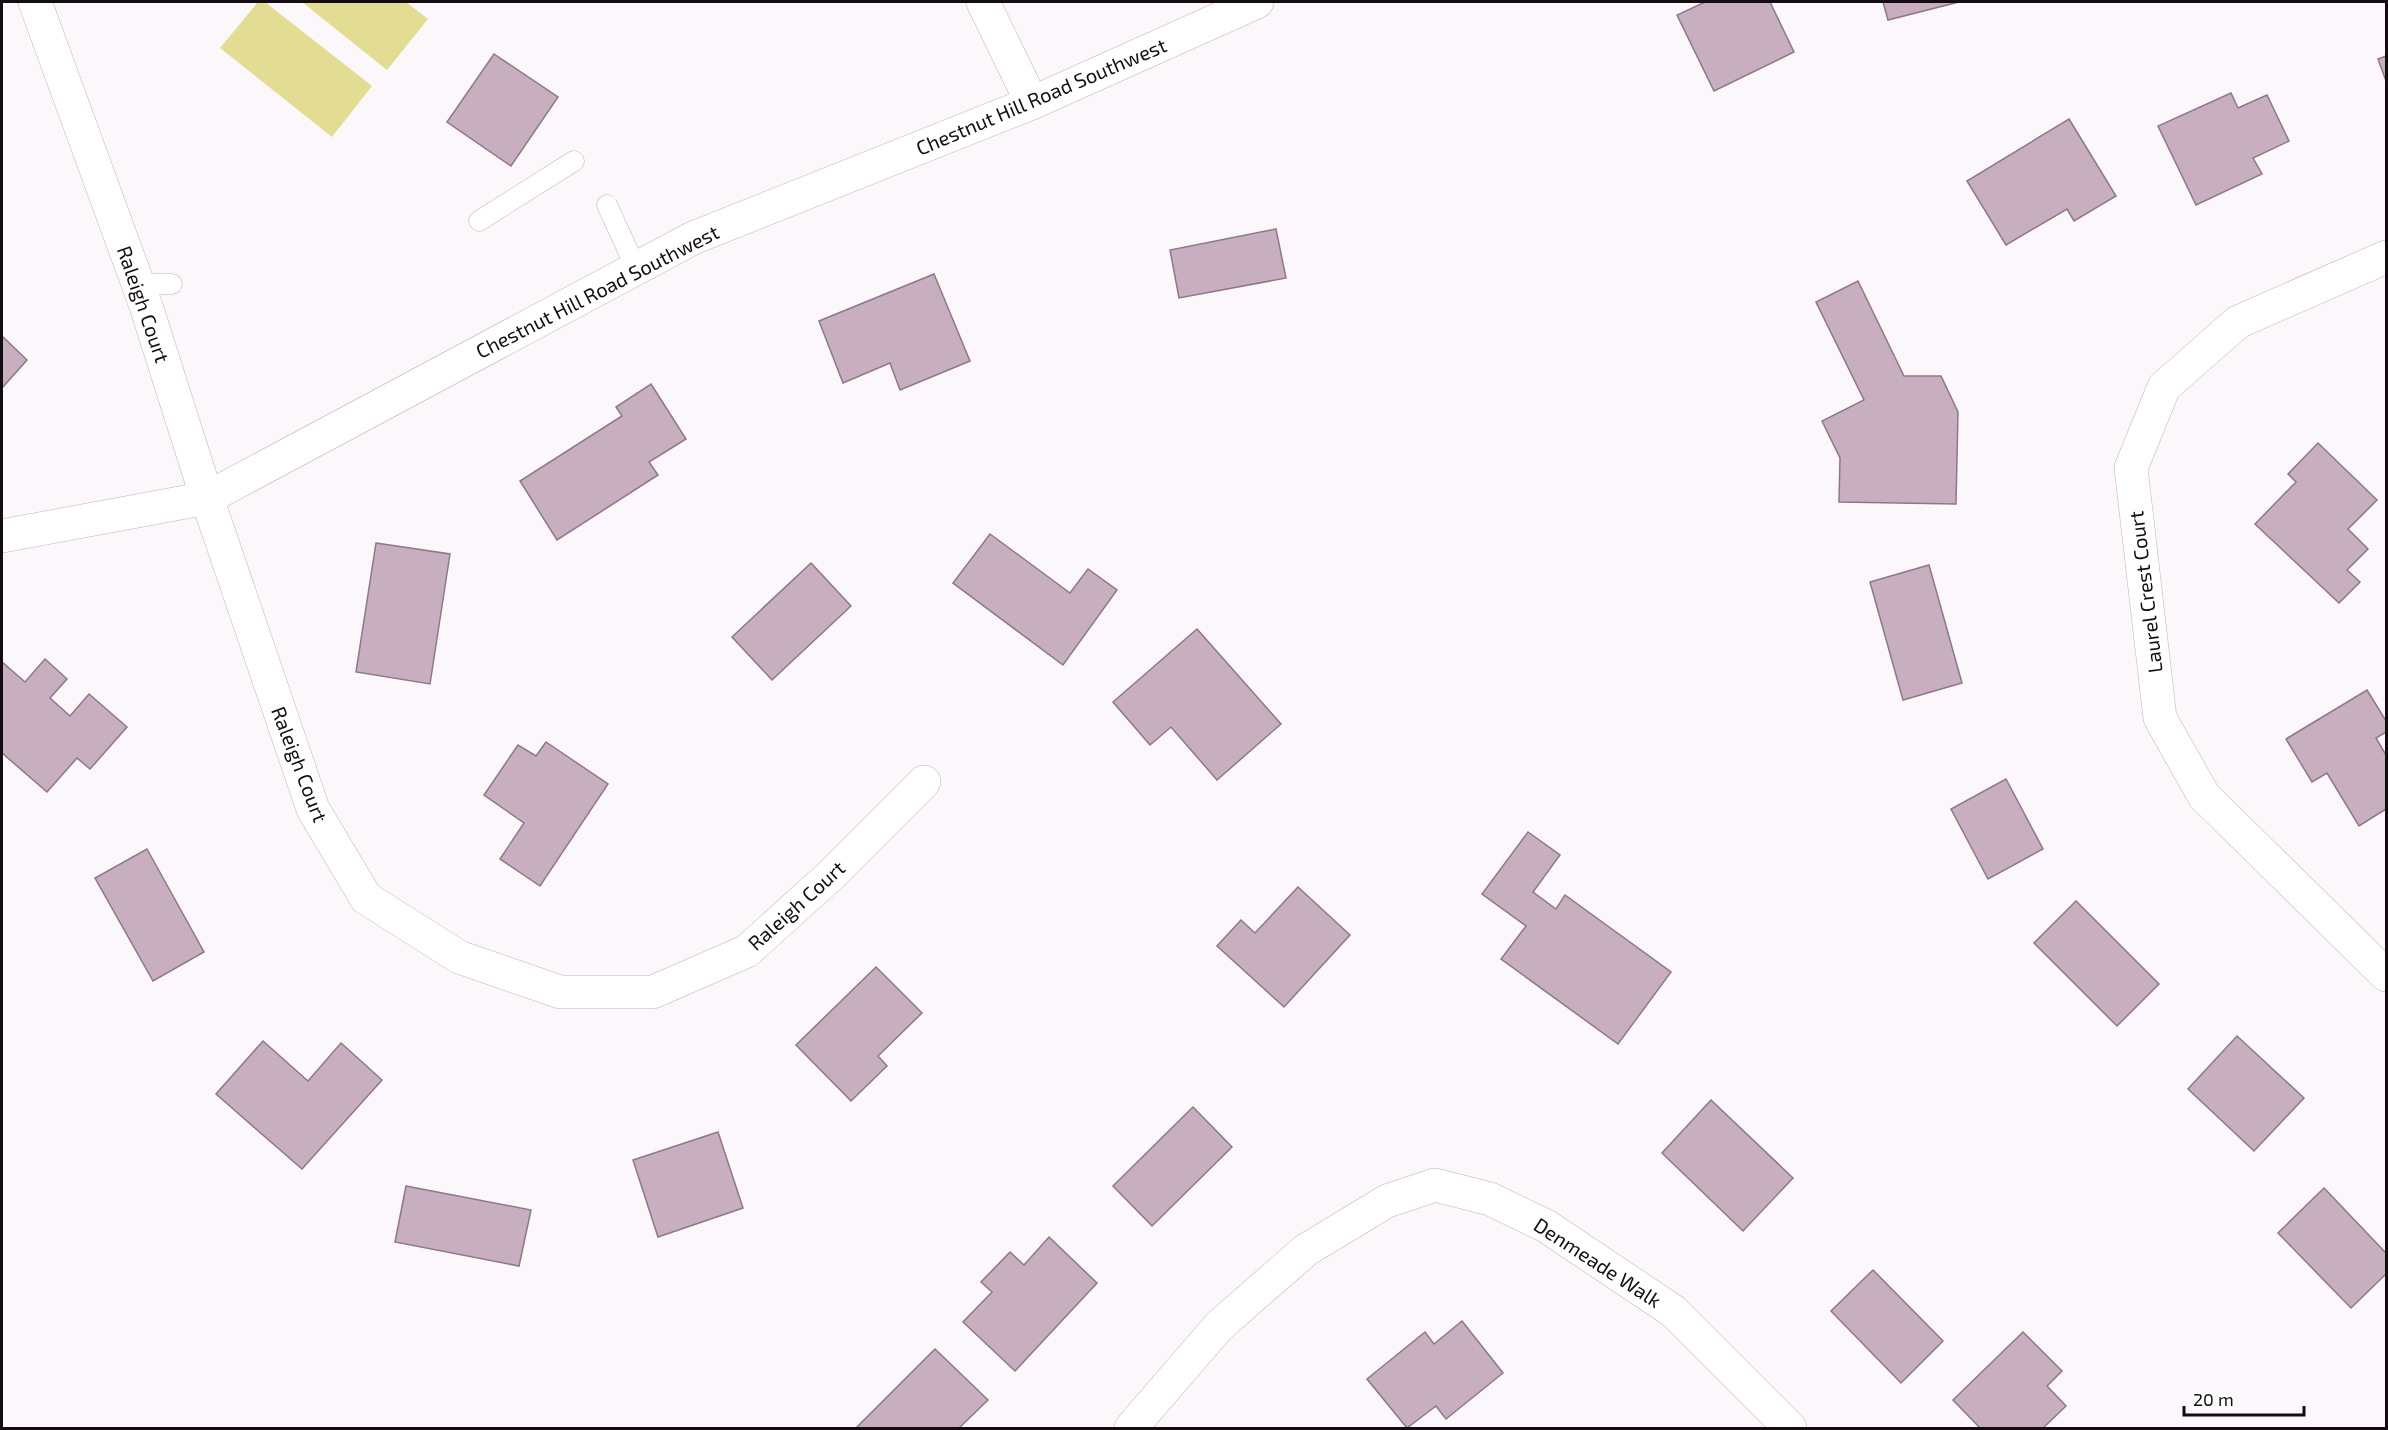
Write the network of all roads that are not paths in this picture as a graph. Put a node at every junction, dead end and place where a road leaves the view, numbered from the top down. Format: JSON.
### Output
{"nodes":[{"id":1,"x":36,"y":2,"type":"edge"},
{"id":2,"x":983,"y":2,"type":"edge"},
{"id":3,"x":1257,"y":2,"type":"edge"},
{"id":4,"x":1032,"y":103,"type":"junction"},
{"id":5,"x":574,"y":161,"type":"dead end"},
{"id":6,"x":607,"y":205,"type":"dead end"},
{"id":7,"x":479,"y":221,"type":"dead end"},
{"id":8,"x":2386,"y":257,"type":"edge"},
{"id":9,"x":636,"y":268,"type":"junction"},
{"id":10,"x":138,"y":284,"type":"junction"},
{"id":11,"x":172,"y":284,"type":"dead end"},
{"id":12,"x":207,"y":498,"type":"junction"},
{"id":13,"x":2,"y":536,"type":"edge"},
{"id":14,"x":924,"y":782,"type":"dead end"},
{"id":15,"x":2386,"y":975,"type":"edge"},
{"id":16,"x":1131,"y":1428,"type":"edge"},
{"id":17,"x":1790,"y":1428,"type":"edge"}],
"edges":[{"from":1,"to":10,"type":"street","name":"Raleigh Court"},
{"from":2,"to":4,"type":"street"},
{"from":3,"to":4,"type":"street","name":"Chestnut Hill Road Southwest"},
{"from":4,"to":9,"type":"street","name":"Chestnut Hill Road Southwest"},
{"from":5,"to":7,"type":"lane"},
{"from":6,"to":9,"type":"lane"},
{"from":8,"to":15,"type":"street","name":"Laurel Crest Court"},
{"from":9,"to":12,"type":"street","name":"Chestnut Hill Road Southwest"},
{"from":10,"to":11,"type":"lane"},
{"from":10,"to":12,"type":"street","name":"Raleigh Court"},
{"from":12,"to":13,"type":"street","name":"Chestnut Hill Road Southwest"},
{"from":12,"to":14,"type":"street","name":"Raleigh Court"},
{"from":16,"to":17,"type":"street","name":"Denmeade Walk"}]}
